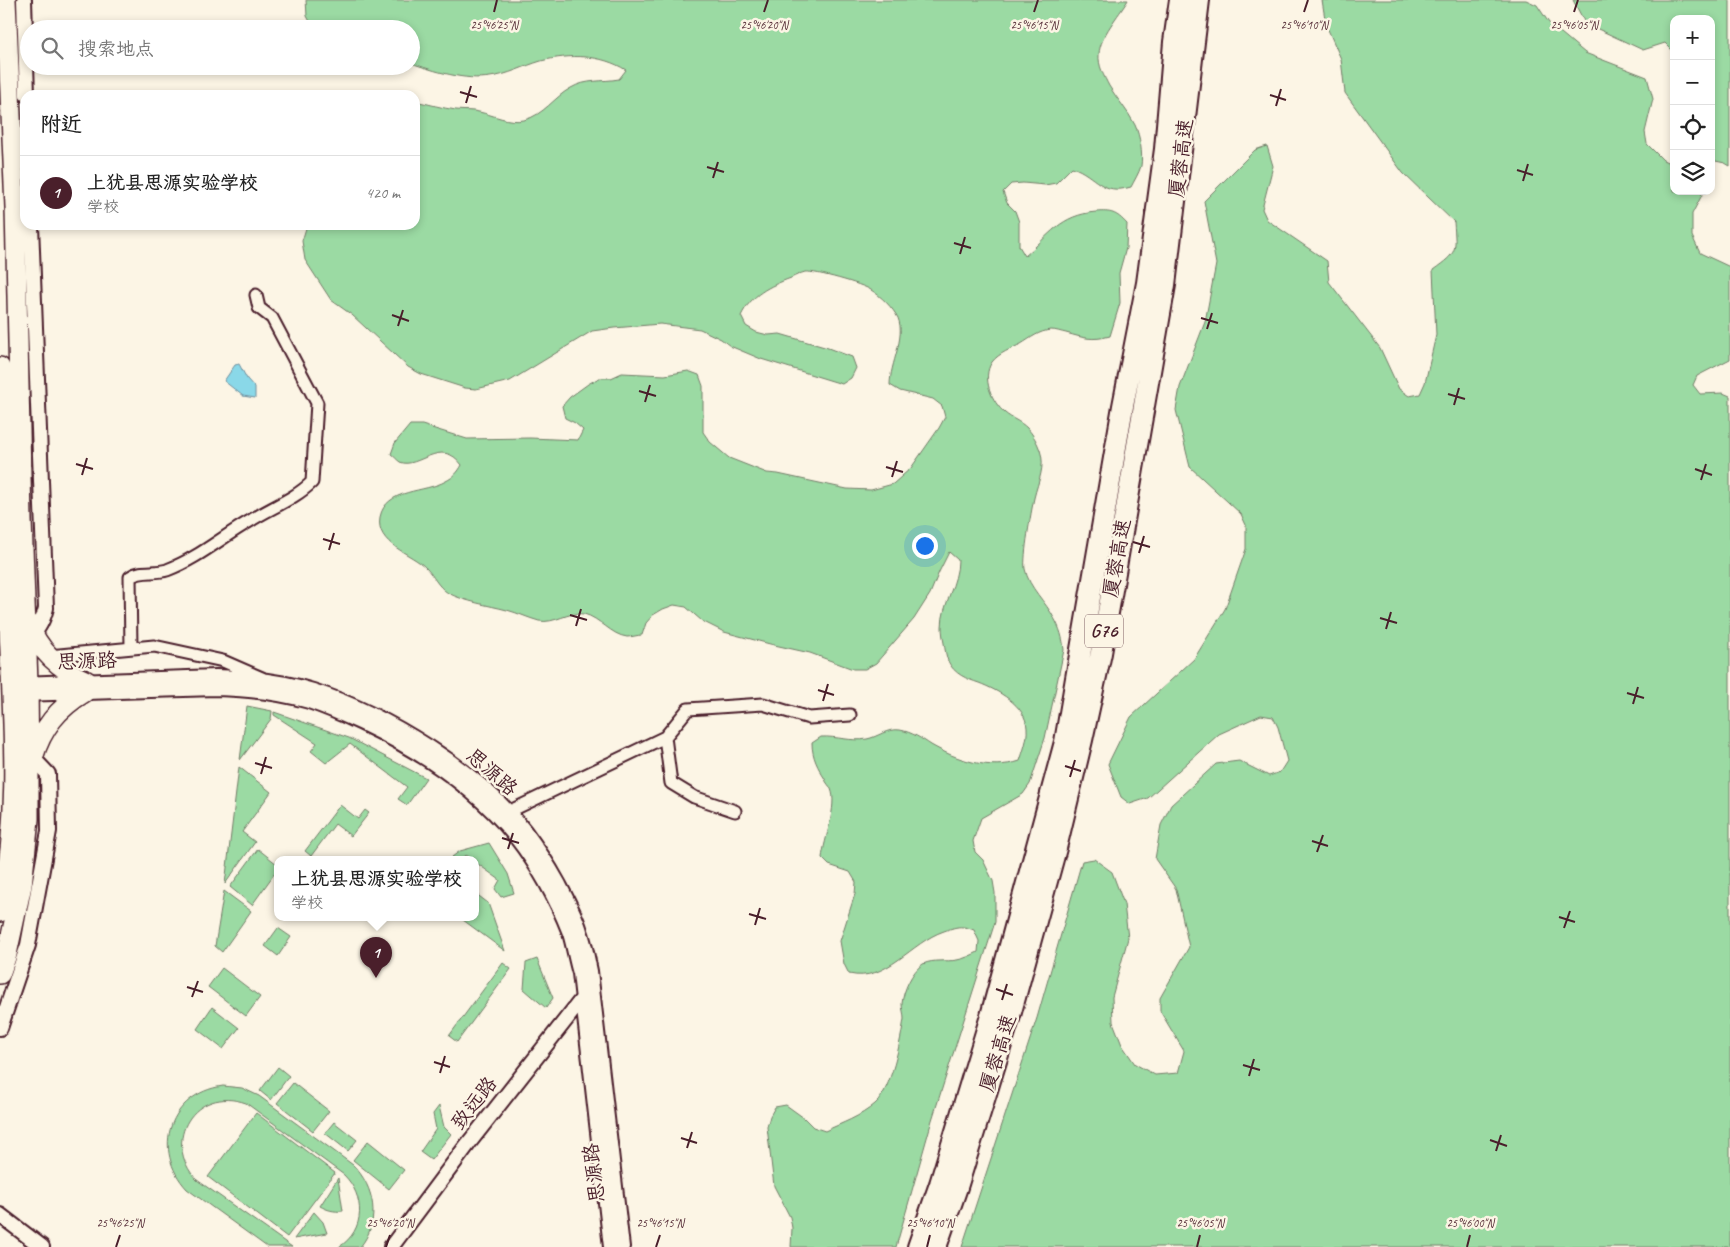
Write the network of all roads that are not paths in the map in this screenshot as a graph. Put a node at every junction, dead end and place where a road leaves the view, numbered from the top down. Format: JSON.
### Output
{"nodes":[{"id":1,"x":24,"y":0,"type":"edge"},
{"id":2,"x":1180,"y":0,"type":"edge"},
{"id":3,"x":1199,"y":0,"type":"edge"},
{"id":4,"x":7,"y":9,"type":"edge"},
{"id":5,"x":25,"y":20,"type":"edge"},
{"id":6,"x":26,"y":75,"type":"edge"},
{"id":7,"x":27,"y":90,"type":"edge"},
{"id":8,"x":30,"y":230,"type":"edge"},
{"id":9,"x":256,"y":295,"type":"dead end"},
{"id":10,"x":0,"y":368,"type":"edge"},
{"id":11,"x":30,"y":636,"type":"junction"},
{"id":12,"x":131,"y":648,"type":"junction"},
{"id":13,"x":49,"y":656,"type":"junction"},
{"id":14,"x":5,"y":661,"type":"edge"},
{"id":15,"x":268,"y":681,"type":"junction"},
{"id":16,"x":86,"y":686,"type":"junction"},
{"id":17,"x":20,"y":689,"type":"junction"},
{"id":18,"x":850,"y":715,"type":"dead end"},
{"id":19,"x":665,"y":737,"type":"junction"},
{"id":20,"x":31,"y":756,"type":"junction"},
{"id":21,"x":735,"y":811,"type":"dead end"},
{"id":22,"x":508,"y":812,"type":"junction"},
{"id":23,"x":0,"y":912,"type":"edge"},
{"id":24,"x":0,"y":974,"type":"edge"},
{"id":25,"x":592,"y":987,"type":"junction"},
{"id":26,"x":582,"y":998,"type":"junction"},
{"id":27,"x":0,"y":1028,"type":"edge"},
{"id":28,"x":0,"y":1215,"type":"edge"},
{"id":29,"x":42,"y":1247,"type":"edge"},
{"id":30,"x":391,"y":1247,"type":"edge"},
{"id":31,"x":611,"y":1247,"type":"edge"},
{"id":32,"x":622,"y":1247,"type":"edge"},
{"id":33,"x":918,"y":1247,"type":"edge"},
{"id":34,"x":936,"y":1247,"type":"edge"}],
"edges":[{"from":1,"to":5,"type":"street"},
{"from":2,"to":33,"type":"highway","name":"厦蓉高速","number":"G76"},
{"from":3,"to":34,"type":"highway","name":"厦蓉高速","number":"G76"},
{"from":4,"to":11,"type":"highway"},
{"from":6,"to":7,"type":"street"},
{"from":8,"to":11,"type":"street"},
{"from":9,"to":12,"type":"street"},
{"from":10,"to":14,"type":"highway"},
{"from":11,"to":13,"type":"highway"},
{"from":11,"to":17,"type":"highway"},
{"from":12,"to":13,"type":"street"},
{"from":12,"to":15,"type":"street"},
{"from":13,"to":16,"type":"highway"},
{"from":14,"to":17,"type":"highway"},
{"from":15,"to":16,"type":"street","name":"思源路"},
{"from":15,"to":22,"type":"street","name":"思源路"},
{"from":16,"to":17,"type":"street","name":"思源路"},
{"from":16,"to":20,"type":"highway"},
{"from":16,"to":26,"type":"street","name":"思源路"},
{"from":17,"to":20,"type":"highway"},
{"from":17,"to":23,"type":"highway"},
{"from":18,"to":19,"type":"street"},
{"from":19,"to":21,"type":"street"},
{"from":19,"to":22,"type":"street"},
{"from":20,"to":24,"type":"highway"},
{"from":20,"to":27,"type":"street"},
{"from":22,"to":25,"type":"street","name":"思源路"},
{"from":25,"to":26,"type":"street","name":"致远路"},
{"from":25,"to":32,"type":"street","name":"思源路"},
{"from":26,"to":30,"type":"street","name":"致远路"},
{"from":26,"to":31,"type":"street","name":"思源路"},
{"from":28,"to":29,"type":"street"}]}
